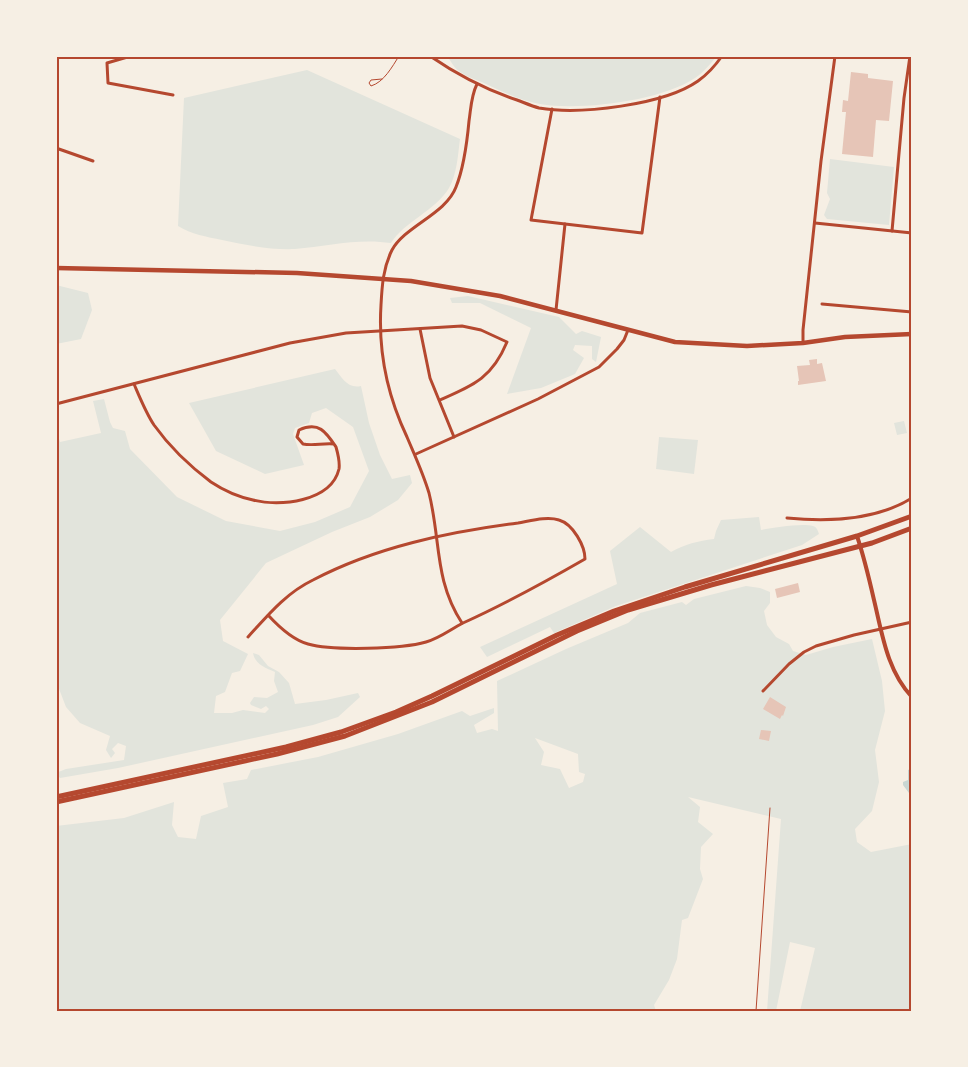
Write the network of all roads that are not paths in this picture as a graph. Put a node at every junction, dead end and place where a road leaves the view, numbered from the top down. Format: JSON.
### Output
{"nodes":[{"id":1,"x":131,"y":56,"type":"edge"},
{"id":2,"x":399,"y":56,"type":"edge"},
{"id":3,"x":430,"y":56,"type":"edge"},
{"id":4,"x":722,"y":56,"type":"edge"},
{"id":5,"x":835,"y":56,"type":"edge"},
{"id":6,"x":910,"y":56,"type":"edge"},
{"id":7,"x":382,"y":79,"type":"junction"},
{"id":8,"x":476,"y":84,"type":"junction"},
{"id":9,"x":173,"y":95,"type":"dead end"},
{"id":10,"x":660,"y":97,"type":"junction"},
{"id":11,"x":552,"y":109,"type":"junction"},
{"id":12,"x":56,"y":148,"type":"edge"},
{"id":13,"x":93,"y":161,"type":"dead end"},
{"id":14,"x":815,"y":223,"type":"junction"},
{"id":15,"x":565,"y":224,"type":"junction"},
{"id":16,"x":892,"y":231,"type":"junction"},
{"id":17,"x":912,"y":233,"type":"edge"},
{"id":18,"x":56,"y":268,"type":"edge"},
{"id":19,"x":384,"y":279,"type":"junction"},
{"id":20,"x":822,"y":304,"type":"dead end"},
{"id":21,"x":556,"y":310,"type":"junction"},
{"id":22,"x":912,"y":312,"type":"edge"},
{"id":23,"x":420,"y":328,"type":"junction"},
{"id":24,"x":628,"y":329,"type":"junction"},
{"id":25,"x":380,"y":330,"type":"junction"},
{"id":26,"x":912,"y":334,"type":"edge"},
{"id":27,"x":803,"y":343,"type":"junction"},
{"id":28,"x":134,"y":384,"type":"junction"},
{"id":29,"x":440,"y":400,"type":"junction"},
{"id":30,"x":56,"y":404,"type":"edge"},
{"id":31,"x":454,"y":438,"type":"junction"},
{"id":32,"x":334,"y":444,"type":"junction"},
{"id":33,"x":416,"y":454,"type":"junction"},
{"id":34,"x":912,"y":498,"type":"edge"},
{"id":35,"x":912,"y":516,"type":"edge"},
{"id":36,"x":787,"y":518,"type":"dead end"},
{"id":37,"x":912,"y":528,"type":"edge"},
{"id":38,"x":436,"y":536,"type":"junction"},
{"id":39,"x":857,"y":536,"type":"junction"},
{"id":40,"x":860,"y":546,"type":"junction"},
{"id":41,"x":268,"y":616,"type":"junction"},
{"id":42,"x":912,"y":622,"type":"edge"},
{"id":43,"x":462,"y":623,"type":"junction"},
{"id":44,"x":880,"y":629,"type":"junction"},
{"id":45,"x":248,"y":637,"type":"dead end"},
{"id":46,"x":763,"y":691,"type":"dead end"},
{"id":47,"x":912,"y":697,"type":"edge"},
{"id":48,"x":56,"y":797,"type":"edge"},
{"id":49,"x":56,"y":802,"type":"edge"}],
"edges":[{"from":1,"to":9,"type":"street"},
{"from":2,"to":7,"type":"lane"},
{"from":3,"to":8,"type":"street"},
{"from":4,"to":10,"type":"street"},
{"from":5,"to":14,"type":"street"},
{"from":6,"to":16,"type":"street"},
{"from":7,"to":7,"type":"lane"},
{"from":8,"to":11,"type":"street"},
{"from":8,"to":19,"type":"street"},
{"from":10,"to":11,"type":"street"},
{"from":10,"to":15,"type":"street"},
{"from":11,"to":15,"type":"street"},
{"from":12,"to":13,"type":"street"},
{"from":14,"to":16,"type":"street"},
{"from":14,"to":27,"type":"street"},
{"from":15,"to":21,"type":"street"},
{"from":16,"to":17,"type":"street"},
{"from":18,"to":19,"type":"main road"},
{"from":19,"to":21,"type":"main road"},
{"from":19,"to":25,"type":"street"},
{"from":20,"to":22,"type":"street"},
{"from":21,"to":24,"type":"main road"},
{"from":23,"to":25,"type":"street"},
{"from":23,"to":29,"type":"street"},
{"from":23,"to":29,"type":"street"},
{"from":24,"to":27,"type":"main road"},
{"from":24,"to":31,"type":"street"},
{"from":25,"to":28,"type":"street"},
{"from":25,"to":33,"type":"street"},
{"from":26,"to":27,"type":"main road"},
{"from":28,"to":30,"type":"street"},
{"from":28,"to":32,"type":"street"},
{"from":29,"to":31,"type":"street"},
{"from":31,"to":33,"type":"street"},
{"from":32,"to":32,"type":"street"},
{"from":33,"to":38,"type":"street"},
{"from":34,"to":36,"type":"street"},
{"from":35,"to":39,"type":"highway"},
{"from":37,"to":40,"type":"highway"},
{"from":38,"to":41,"type":"street"},
{"from":38,"to":43,"type":"street"},
{"from":38,"to":43,"type":"street"},
{"from":39,"to":40,"type":"street"},
{"from":39,"to":48,"type":"highway"},
{"from":40,"to":44,"type":"street"},
{"from":40,"to":49,"type":"highway"},
{"from":41,"to":43,"type":"street"},
{"from":41,"to":45,"type":"street"},
{"from":42,"to":44,"type":"street"},
{"from":44,"to":46,"type":"street"},
{"from":44,"to":47,"type":"street"}]}
